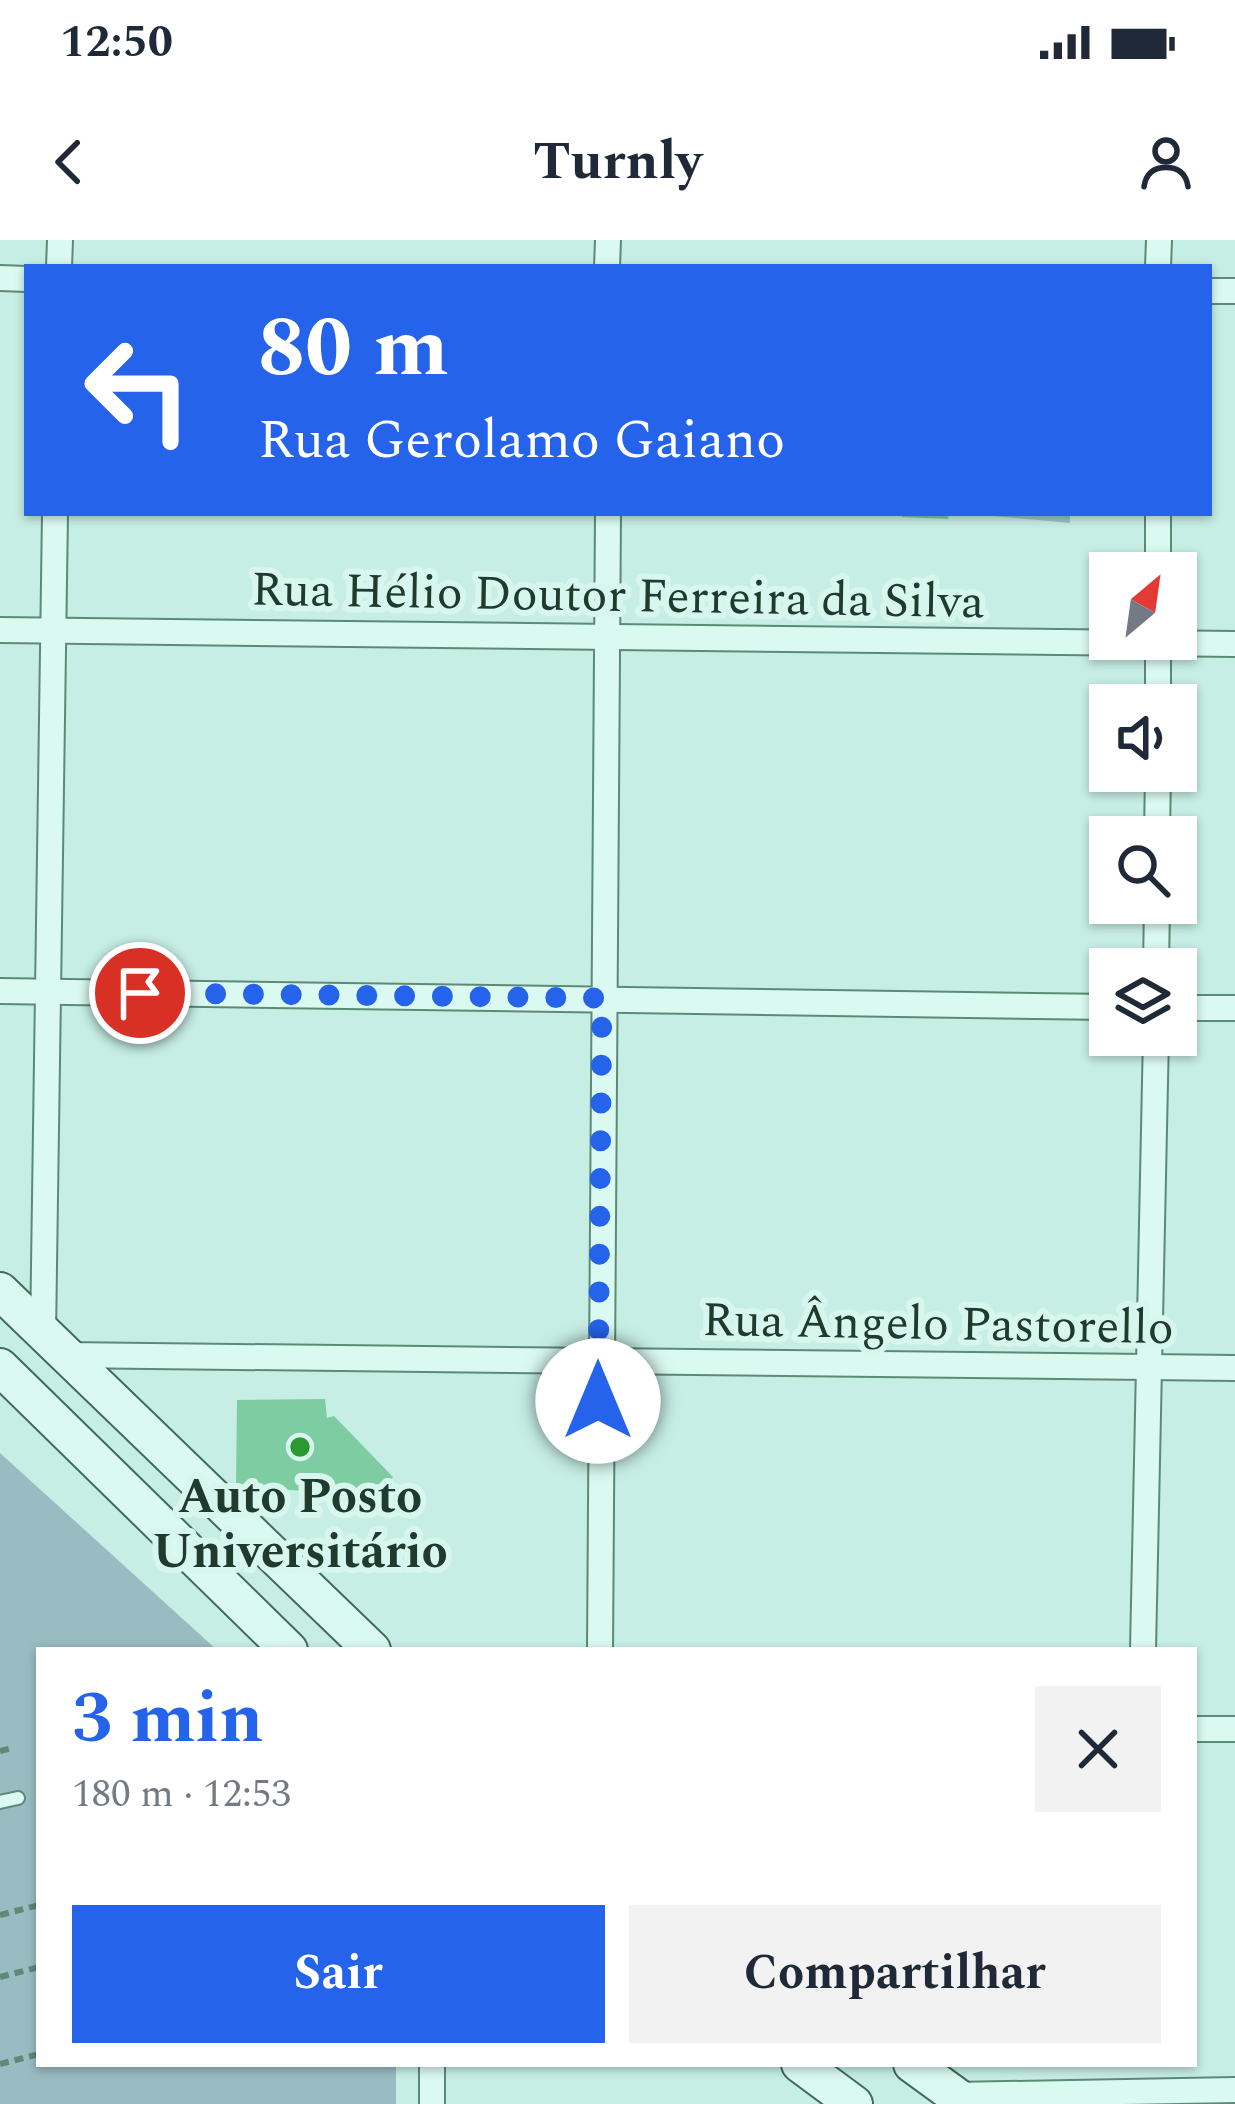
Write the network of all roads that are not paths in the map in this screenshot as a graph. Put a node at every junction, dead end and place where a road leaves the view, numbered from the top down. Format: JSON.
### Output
{"nodes":[{"id":1,"x":55,"y":516,"type":"edge"},
{"id":2,"x":608,"y":516,"type":"edge"},
{"id":3,"x":1158,"y":516,"type":"edge"},
{"id":4,"x":1158,"y":552,"type":"edge"},
{"id":5,"x":53,"y":629,"type":"junction"},
{"id":6,"x":0,"y":630,"type":"edge"},
{"id":7,"x":607,"y":637,"type":"junction"},
{"id":8,"x":1089,"y":640,"type":"edge"},
{"id":9,"x":1197,"y":643,"type":"edge"},
{"id":10,"x":1235,"y":644,"type":"edge"},
{"id":11,"x":0,"y":991,"type":"edge"},
{"id":12,"x":47,"y":992,"type":"junction"},
{"id":13,"x":602,"y":998,"type":"junction"},
{"id":14,"x":1089,"y":1007,"type":"edge"},
{"id":15,"x":1197,"y":1008,"type":"edge"},
{"id":16,"x":1235,"y":1009,"type":"edge"},
{"id":17,"x":1156,"y":1056,"type":"edge"},
{"id":18,"x":0,"y":1292,"type":"edge"},
{"id":19,"x":53,"y":1345,"type":"junction"},
{"id":20,"x":598,"y":1360,"type":"junction"},
{"id":21,"x":1151,"y":1366,"type":"junction"},
{"id":22,"x":0,"y":1367,"type":"edge"},
{"id":23,"x":1235,"y":1368,"type":"edge"},
{"id":24,"x":286,"y":1647,"type":"edge"},
{"id":25,"x":369,"y":1647,"type":"edge"},
{"id":26,"x":600,"y":1647,"type":"edge"},
{"id":27,"x":1143,"y":1647,"type":"edge"},
{"id":28,"x":1197,"y":1729,"type":"edge"},
{"id":29,"x":1235,"y":1730,"type":"edge"},
{"id":30,"x":18,"y":1798,"type":"dead end"},
{"id":31,"x":0,"y":1802,"type":"edge"},
{"id":32,"x":432,"y":2067,"type":"edge"},
{"id":33,"x":804,"y":2067,"type":"edge"},
{"id":34,"x":916,"y":2067,"type":"edge"},
{"id":35,"x":1136,"y":2086,"type":"edge"},
{"id":36,"x":1235,"y":2090,"type":"edge"},
{"id":37,"x":960,"y":2099,"type":"edge"},
{"id":38,"x":432,"y":2104,"type":"edge"},
{"id":39,"x":854,"y":2104,"type":"edge"}],
"edges":[{"from":1,"to":5,"type":"street"},
{"from":2,"to":7,"type":"street"},
{"from":3,"to":4,"type":"street"},
{"from":5,"to":6,"type":"street","name":"Rua Hélio Doutor Ferreira da Silva"},
{"from":5,"to":7,"type":"street","name":"Rua Hélio Doutor Ferreira da Silva"},
{"from":5,"to":12,"type":"street"},
{"from":7,"to":8,"type":"street","name":"Rua Hélio Doutor Ferreira da Silva"},
{"from":7,"to":13,"type":"street"},
{"from":9,"to":10,"type":"street","name":"Rua Hélio Doutor Ferreira da Silva"},
{"from":11,"to":12,"type":"street"},
{"from":12,"to":13,"type":"street"},
{"from":12,"to":19,"type":"street"},
{"from":13,"to":14,"type":"street"},
{"from":13,"to":20,"type":"street"},
{"from":15,"to":16,"type":"street"},
{"from":17,"to":21,"type":"street"},
{"from":18,"to":19,"type":"street"},
{"from":19,"to":20,"type":"street","name":"Rua Ângelo Pastorello"},
{"from":19,"to":25,"type":"street"},
{"from":20,"to":21,"type":"street","name":"Rua Ângelo Pastorello"},
{"from":20,"to":26,"type":"street"},
{"from":21,"to":23,"type":"street","name":"Rua Ângelo Pastorello"},
{"from":21,"to":27,"type":"street"},
{"from":22,"to":24,"type":"street"},
{"from":28,"to":29,"type":"street"},
{"from":30,"to":31,"type":"lane"},
{"from":32,"to":38,"type":"street"},
{"from":33,"to":39,"type":"street"},
{"from":34,"to":37,"type":"street"},
{"from":35,"to":36,"type":"street"},
{"from":35,"to":37,"type":"street"}]}
